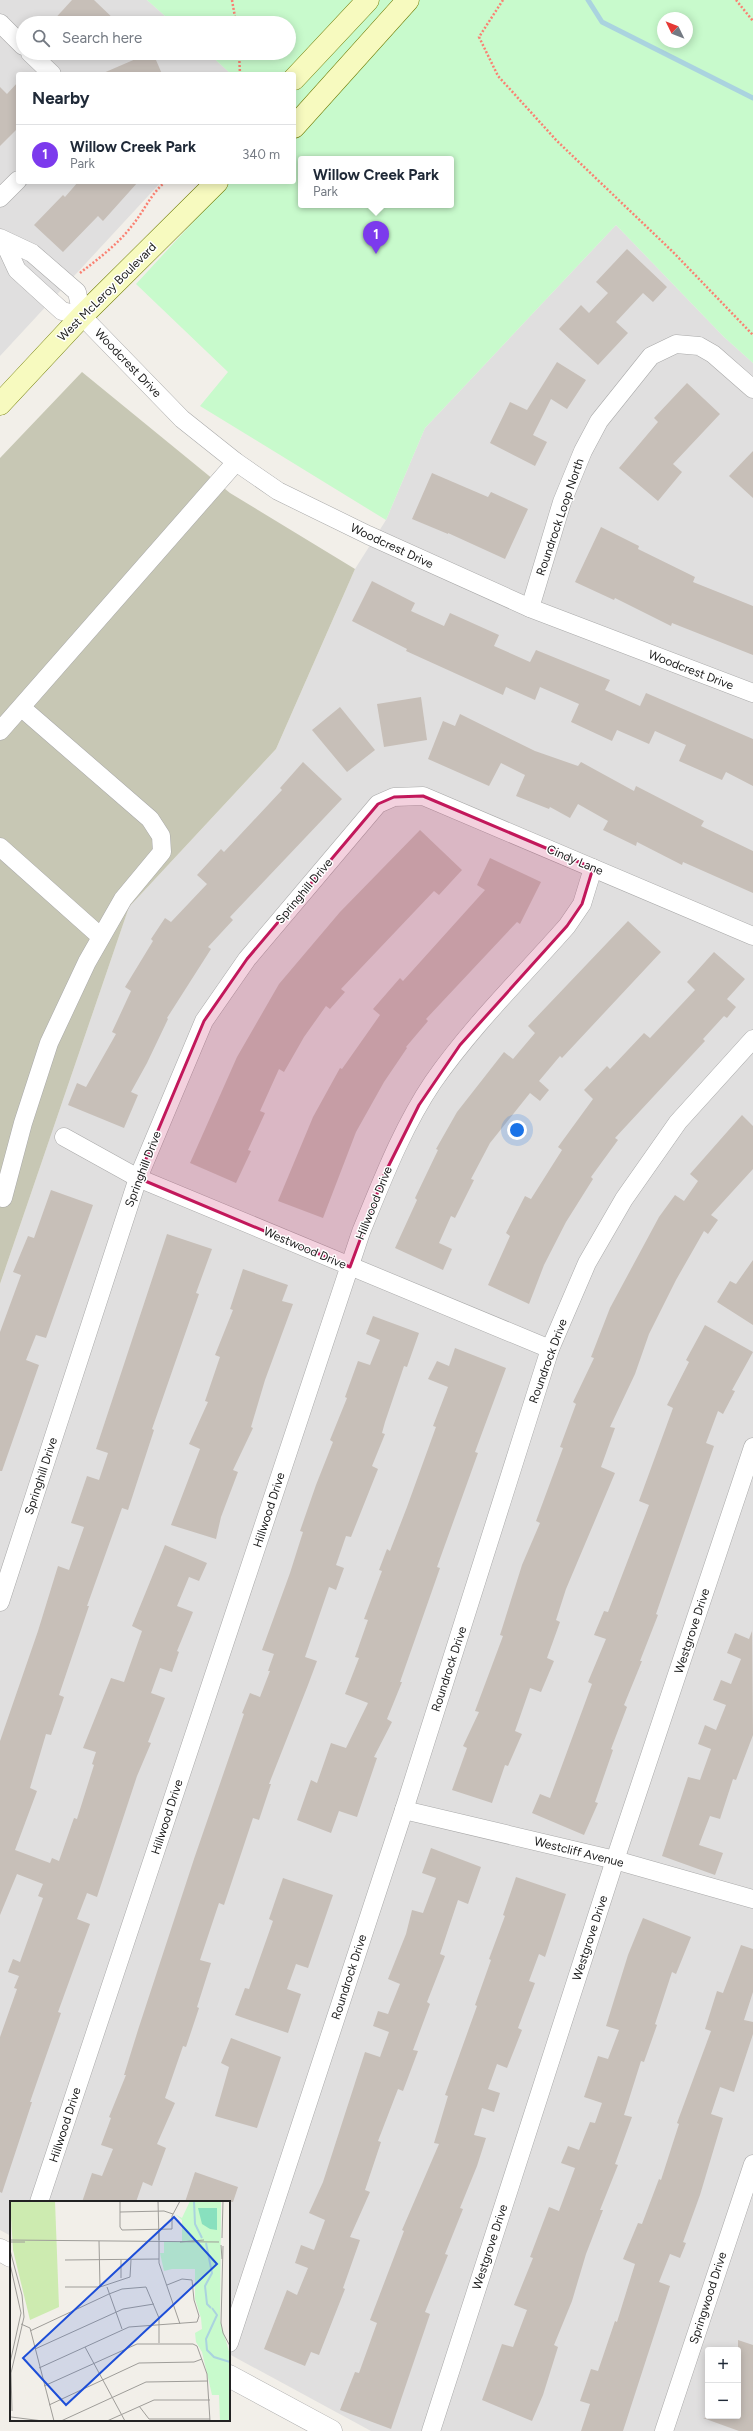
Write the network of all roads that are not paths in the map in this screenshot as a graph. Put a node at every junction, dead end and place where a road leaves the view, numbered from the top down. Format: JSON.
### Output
{"nodes":[{"id":1,"x":368,"y":0,"type":"edge"},
{"id":2,"x":408,"y":0,"type":"edge"},
{"id":3,"x":0,"y":23,"type":"edge"},
{"id":4,"x":16,"y":39,"type":"edge"},
{"id":5,"x":37,"y":60,"type":"edge"},
{"id":6,"x":50,"y":72,"type":"edge"},
{"id":7,"x":296,"y":77,"type":"edge"},
{"id":8,"x":296,"y":125,"type":"edge"},
{"id":9,"x":16,"y":182,"type":"edge"},
{"id":10,"x":215,"y":184,"type":"edge"},
{"id":11,"x":0,"y":198,"type":"edge"},
{"id":12,"x":2,"y":240,"type":"edge"},
{"id":13,"x":82,"y":316,"type":"junction"},
{"id":14,"x":753,"y":389,"type":"edge"},
{"id":15,"x":0,"y":404,"type":"edge"},
{"id":16,"x":236,"y":462,"type":"junction"},
{"id":17,"x":530,"y":608,"type":"junction"},
{"id":18,"x":753,"y":693,"type":"edge"},
{"id":19,"x":22,"y":708,"type":"junction"},
{"id":20,"x":0,"y":731,"type":"edge"},
{"id":21,"x":394,"y":797,"type":"joint"},
{"id":22,"x":0,"y":847,"type":"edge"},
{"id":23,"x":593,"y":868,"type":"junction"},
{"id":24,"x":753,"y":936,"type":"edge"},
{"id":25,"x":101,"y":937,"type":"junction"},
{"id":26,"x":753,"y":1039,"type":"edge"},
{"id":27,"x":64,"y":1138,"type":"dead end"},
{"id":28,"x":138,"y":1178,"type":"junction"},
{"id":29,"x":1,"y":1198,"type":"edge"},
{"id":30,"x":350,"y":1267,"type":"junction"},
{"id":31,"x":550,"y":1349,"type":"junction"},
{"id":32,"x":753,"y":1448,"type":"edge"},
{"id":33,"x":0,"y":1602,"type":"edge"},
{"id":34,"x":404,"y":1810,"type":"junction"},
{"id":35,"x":615,"y":1860,"type":"junction"},
{"id":36,"x":753,"y":1899,"type":"edge"},
{"id":37,"x":753,"y":2164,"type":"edge"},
{"id":38,"x":39,"y":2201,"type":"edge"},
{"id":39,"x":0,"y":2250,"type":"edge"},
{"id":40,"x":10,"y":2255,"type":"edge"},
{"id":41,"x":230,"y":2340,"type":"edge"},
{"id":42,"x":230,"y":2377,"type":"edge"},
{"id":43,"x":331,"y":2431,"type":"edge"},
{"id":44,"x":431,"y":2431,"type":"edge"},
{"id":45,"x":664,"y":2431,"type":"edge"}],
"edges":[{"from":1,"to":7,"type":"main road"},
{"from":2,"to":8,"type":"main road"},
{"from":3,"to":4,"type":"street"},
{"from":5,"to":6,"type":"street"},
{"from":9,"to":11,"type":"street"},
{"from":10,"to":13,"type":"main road","name":"West McLeroy Boulevard"},
{"from":12,"to":13,"type":"street"},
{"from":12,"to":13,"type":"street"},
{"from":13,"to":15,"type":"main road","name":"West McLeroy Boulevard"},
{"from":13,"to":16,"type":"street","name":"Woodcrest Drive"},
{"from":14,"to":17,"type":"street","name":"Roundrock Loop North"},
{"from":16,"to":17,"type":"street","name":"Woodcrest Drive"},
{"from":16,"to":19,"type":"street"},
{"from":17,"to":18,"type":"street","name":"Woodcrest Drive"},
{"from":19,"to":20,"type":"street"},
{"from":19,"to":25,"type":"street"},
{"from":21,"to":23,"type":"street","name":"Cindy Lane"},
{"from":21,"to":28,"type":"street","name":"Springhill Drive"},
{"from":22,"to":25,"type":"street"},
{"from":23,"to":24,"type":"street","name":"Cindy Lane"},
{"from":23,"to":30,"type":"street","name":"Hillwood Drive"},
{"from":25,"to":29,"type":"street"},
{"from":26,"to":31,"type":"street","name":"Roundrock Drive"},
{"from":27,"to":28,"type":"street","name":"Westwood Drive"},
{"from":28,"to":30,"type":"street","name":"Westwood Drive"},
{"from":28,"to":33,"type":"street","name":"Springhill Drive"},
{"from":30,"to":31,"type":"street","name":"Westwood Drive"},
{"from":30,"to":38,"type":"street","name":"Hillwood Drive"},
{"from":31,"to":34,"type":"street","name":"Roundrock Drive"},
{"from":32,"to":35,"type":"street","name":"Westgrove Drive"},
{"from":34,"to":35,"type":"street","name":"Westcliff Avenue"},
{"from":34,"to":41,"type":"street","name":"Roundrock Drive"},
{"from":35,"to":36,"type":"street","name":"Westcliff Avenue"},
{"from":35,"to":44,"type":"street","name":"Westgrove Drive"},
{"from":37,"to":45,"type":"street","name":"Springwood Drive"},
{"from":39,"to":40,"type":"street"},
{"from":42,"to":43,"type":"street"}]}
